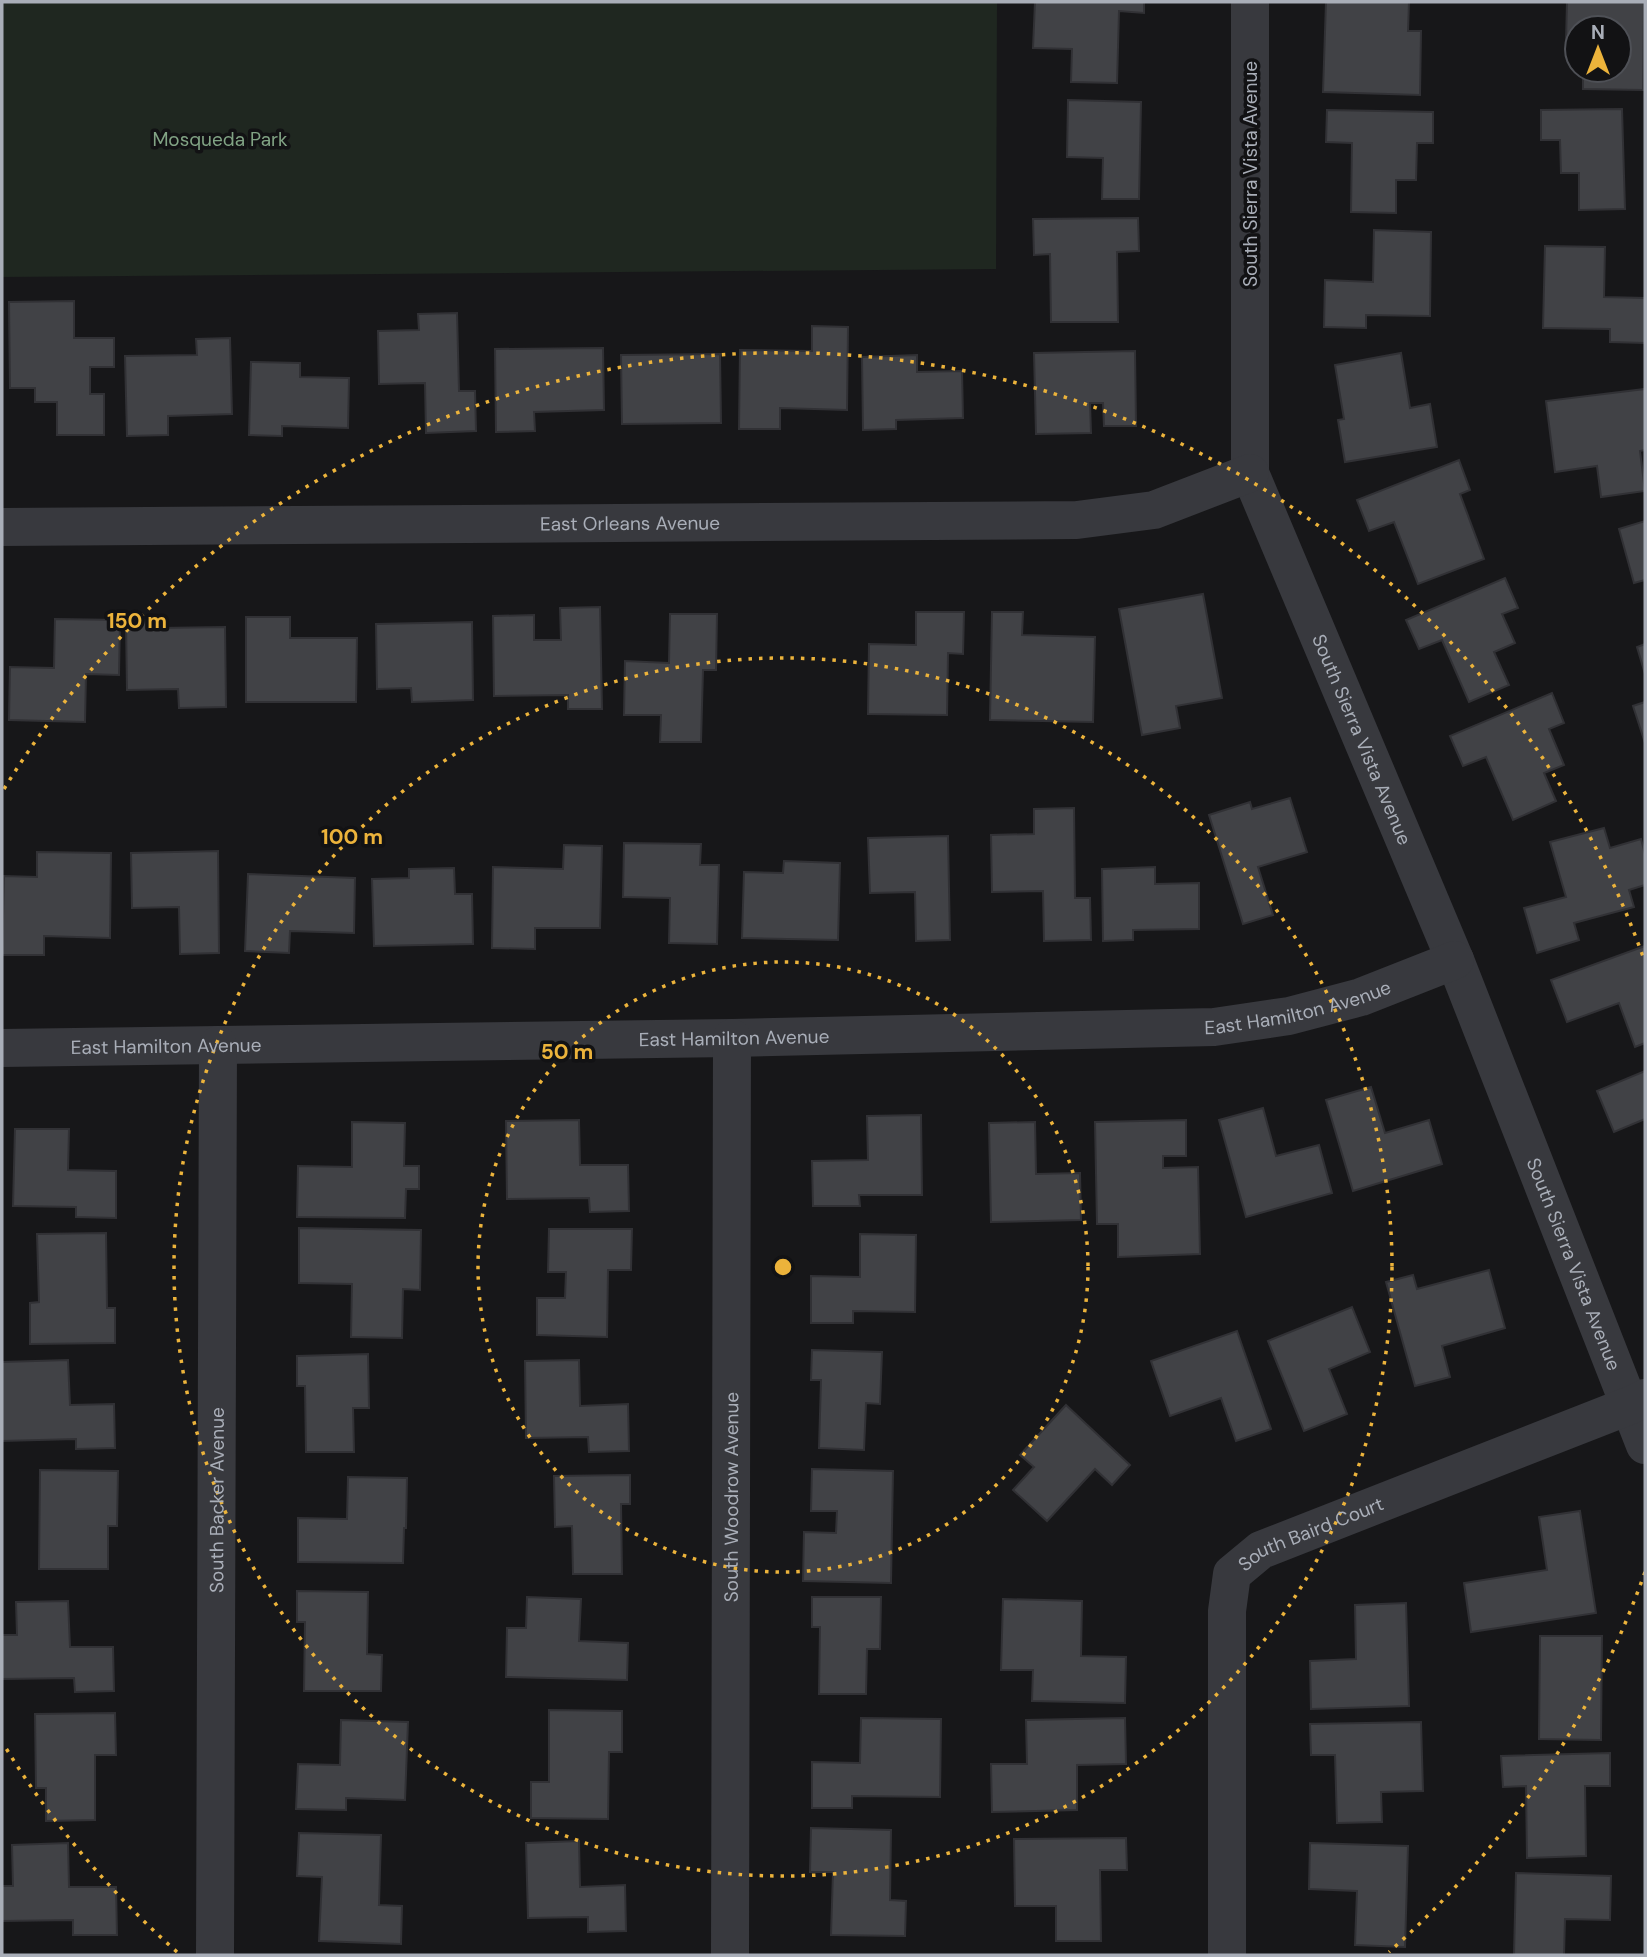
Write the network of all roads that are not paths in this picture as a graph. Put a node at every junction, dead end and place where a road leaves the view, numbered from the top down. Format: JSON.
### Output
{"nodes":[{"id":1,"x":1250,"y":2,"type":"edge"},
{"id":2,"x":1251,"y":473,"type":"junction"},
{"id":3,"x":2,"y":527,"type":"edge"},
{"id":4,"x":1455,"y":960,"type":"junction"},
{"id":5,"x":732,"y":1038,"type":"junction"},
{"id":6,"x":218,"y":1045,"type":"junction"},
{"id":7,"x":2,"y":1048,"type":"edge"},
{"id":8,"x":1638,"y":1401,"type":"edge"},
{"id":9,"x":1645,"y":1445,"type":"edge"},
{"id":10,"x":215,"y":1955,"type":"edge"},
{"id":11,"x":730,"y":1955,"type":"edge"},
{"id":12,"x":1227,"y":1955,"type":"edge"}],
"edges":[{"from":1,"to":2,"type":"street","name":"South Sierra Vista Avenue"},
{"from":2,"to":3,"type":"street","name":"East Orleans Avenue"},
{"from":2,"to":4,"type":"street","name":"South Sierra Vista Avenue"},
{"from":4,"to":5,"type":"street","name":"East Hamilton Avenue"},
{"from":4,"to":8,"type":"street","name":"South Sierra Vista Avenue"},
{"from":5,"to":6,"type":"street","name":"East Hamilton Avenue"},
{"from":5,"to":11,"type":"street","name":"South Woodrow Avenue"},
{"from":6,"to":7,"type":"street","name":"East Hamilton Avenue"},
{"from":6,"to":10,"type":"street","name":"South Backer Avenue"},
{"from":8,"to":9,"type":"street","name":"South Sierra Vista Avenue"},
{"from":8,"to":12,"type":"street","name":"South Baird Court"}]}
